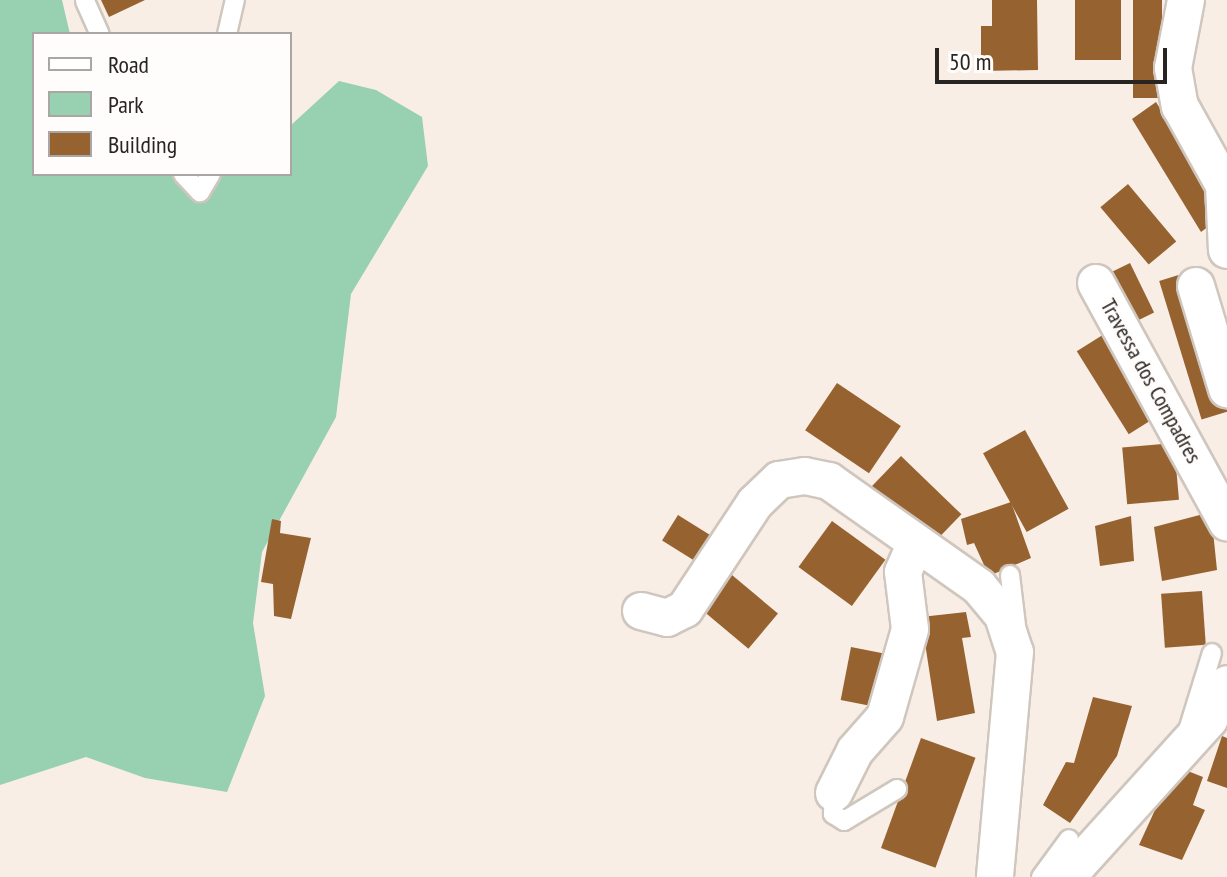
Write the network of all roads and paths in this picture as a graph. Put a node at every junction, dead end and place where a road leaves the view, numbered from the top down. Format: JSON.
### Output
{"nodes":[{"id":1,"x":235,"y":0,"type":"edge"},
{"id":2,"x":1186,"y":0,"type":"edge"},
{"id":3,"x":85,"y":1,"type":"edge"},
{"id":4,"x":99,"y":32,"type":"edge"},
{"id":5,"x":227,"y":32,"type":"edge"},
{"id":6,"x":185,"y":176,"type":"edge"},
{"id":7,"x":210,"y":176,"type":"edge"},
{"id":8,"x":1227,"y":250,"type":"edge"},
{"id":9,"x":1096,"y":283,"type":"dead end"},
{"id":10,"x":1196,"y":286,"type":"dead end"},
{"id":11,"x":1227,"y":389,"type":"edge"},
{"id":12,"x":1227,"y":522,"type":"edge"},
{"id":13,"x":914,"y":547,"type":"junction"},
{"id":14,"x":1010,"y":575,"type":"dead end"},
{"id":15,"x":641,"y":611,"type":"dead end"},
{"id":16,"x":1015,"y":652,"type":"junction"},
{"id":17,"x":1219,"y":669,"type":"edge"},
{"id":18,"x":897,"y":789,"type":"dead end"},
{"id":19,"x":834,"y":793,"type":"joint"},
{"id":20,"x":1069,"y":839,"type":"dead end"},
{"id":21,"x":995,"y":877,"type":"edge"},
{"id":22,"x":1041,"y":877,"type":"edge"},
{"id":23,"x":1067,"y":877,"type":"edge"}],
"edges":[{"from":1,"to":5,"type":"lane"},
{"from":2,"to":8,"type":"street"},
{"from":3,"to":4,"type":"lane"},
{"from":6,"to":7,"type":"lane"},
{"from":9,"to":12,"type":"street","name":"Travessa dos Compadres"},
{"from":10,"to":11,"type":"street"},
{"from":13,"to":15,"type":"street"},
{"from":13,"to":16,"type":"street"},
{"from":13,"to":19,"type":"street"},
{"from":14,"to":16,"type":"lane"},
{"from":16,"to":21,"type":"street"},
{"from":17,"to":23,"type":"street"},
{"from":18,"to":19,"type":"lane"},
{"from":20,"to":22,"type":"lane"}]}
